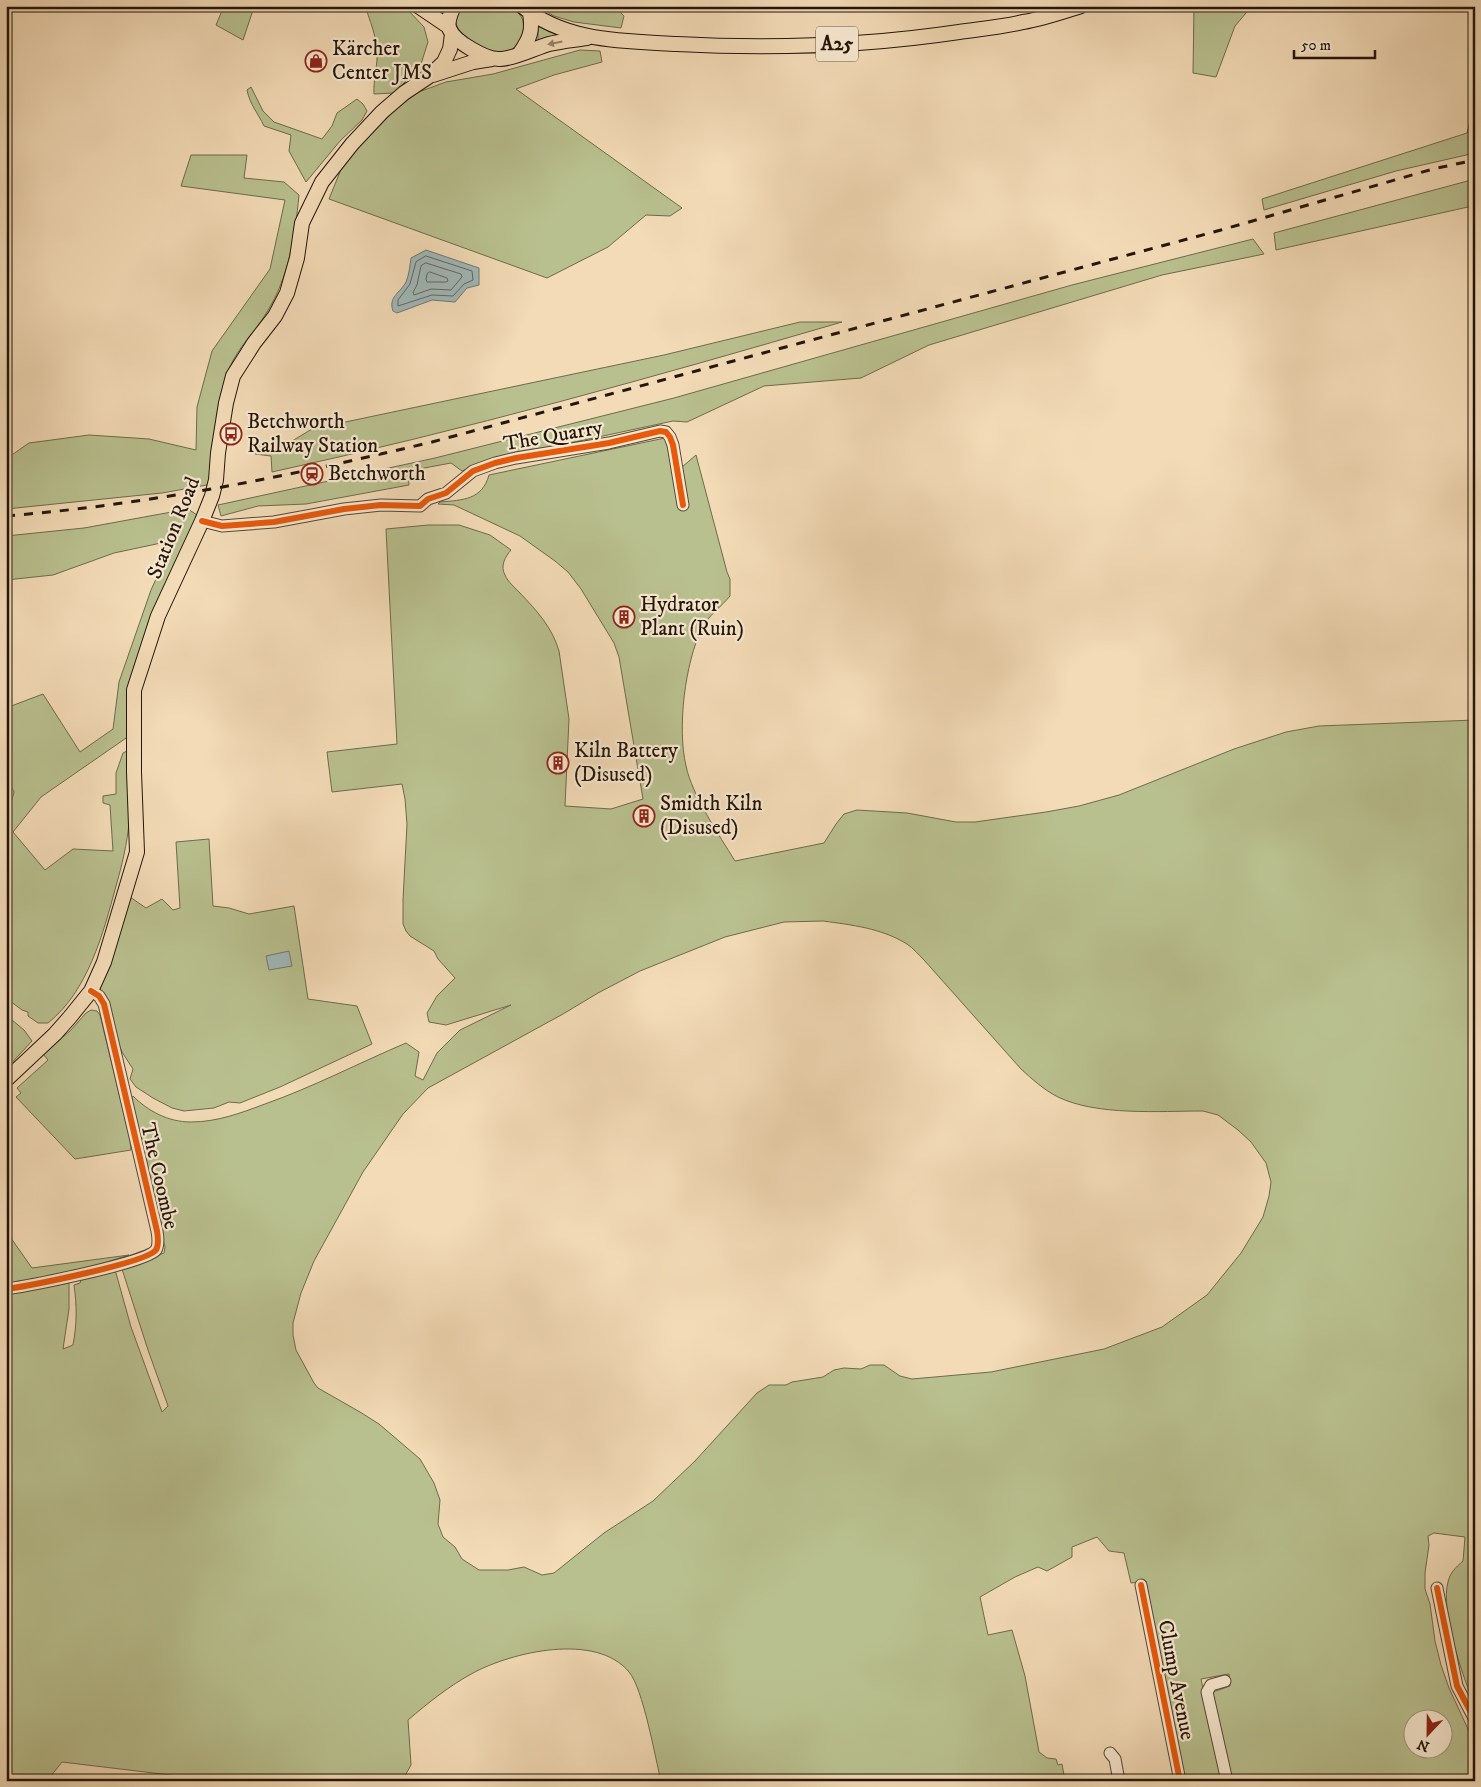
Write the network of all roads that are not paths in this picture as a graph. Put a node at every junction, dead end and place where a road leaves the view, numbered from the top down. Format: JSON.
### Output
{"nodes":[{"id":1,"x":418,"y":6,"type":"edge"},
{"id":2,"x":454,"y":6,"type":"edge"},
{"id":3,"x":1081,"y":6,"type":"edge"},
{"id":4,"x":526,"y":10,"type":"edge"},
{"id":5,"x":450,"y":31,"type":"junction"},
{"id":6,"x":590,"y":37,"type":"junction"},
{"id":7,"x":520,"y":53,"type":"junction"},
{"id":8,"x":492,"y":59,"type":"junction"},
{"id":9,"x":428,"y":77,"type":"junction"},
{"id":10,"x":683,"y":506,"type":"dead end"},
{"id":11,"x":202,"y":521,"type":"junction"},
{"id":12,"x":91,"y":991,"type":"junction"},
{"id":13,"x":6,"y":1080,"type":"edge"},
{"id":14,"x":6,"y":1289,"type":"edge"},
{"id":15,"x":1141,"y":1585,"type":"dead end"},
{"id":16,"x":1436,"y":1588,"type":"dead end"},
{"id":17,"x":1226,"y":1681,"type":"dead end"},
{"id":18,"x":1475,"y":1720,"type":"edge"},
{"id":19,"x":1110,"y":1753,"type":"dead end"},
{"id":20,"x":1119,"y":1781,"type":"edge"},
{"id":21,"x":1180,"y":1781,"type":"edge"},
{"id":22,"x":1226,"y":1781,"type":"edge"}],
"edges":[{"from":1,"to":5,"type":"main road"},
{"from":2,"to":5,"type":"main road","name":"Station Road"},
{"from":3,"to":6,"type":"main road","number":"A25"},
{"from":4,"to":6,"type":"main road","number":"A25"},
{"from":4,"to":7,"type":"main road"},
{"from":5,"to":8,"type":"main road"},
{"from":5,"to":9,"type":"main road","name":"Station Road"},
{"from":6,"to":7,"type":"main road","number":"A25","one_way":true},
{"from":7,"to":8,"type":"main road","name":"Station Road"},
{"from":8,"to":9,"type":"main road","name":"Station Road"},
{"from":9,"to":11,"type":"main road","name":"Station Road"},
{"from":10,"to":11,"type":"street","name":"The Quarry"},
{"from":11,"to":12,"type":"main road","name":"Station Road"},
{"from":12,"to":13,"type":"main road","name":"Station Road"},
{"from":12,"to":14,"type":"street","name":"The Coombe"},
{"from":15,"to":21,"type":"street","name":"Clump Avenue"},
{"from":16,"to":18,"type":"street"},
{"from":17,"to":22,"type":"street"},
{"from":19,"to":20,"type":"street"}]}
